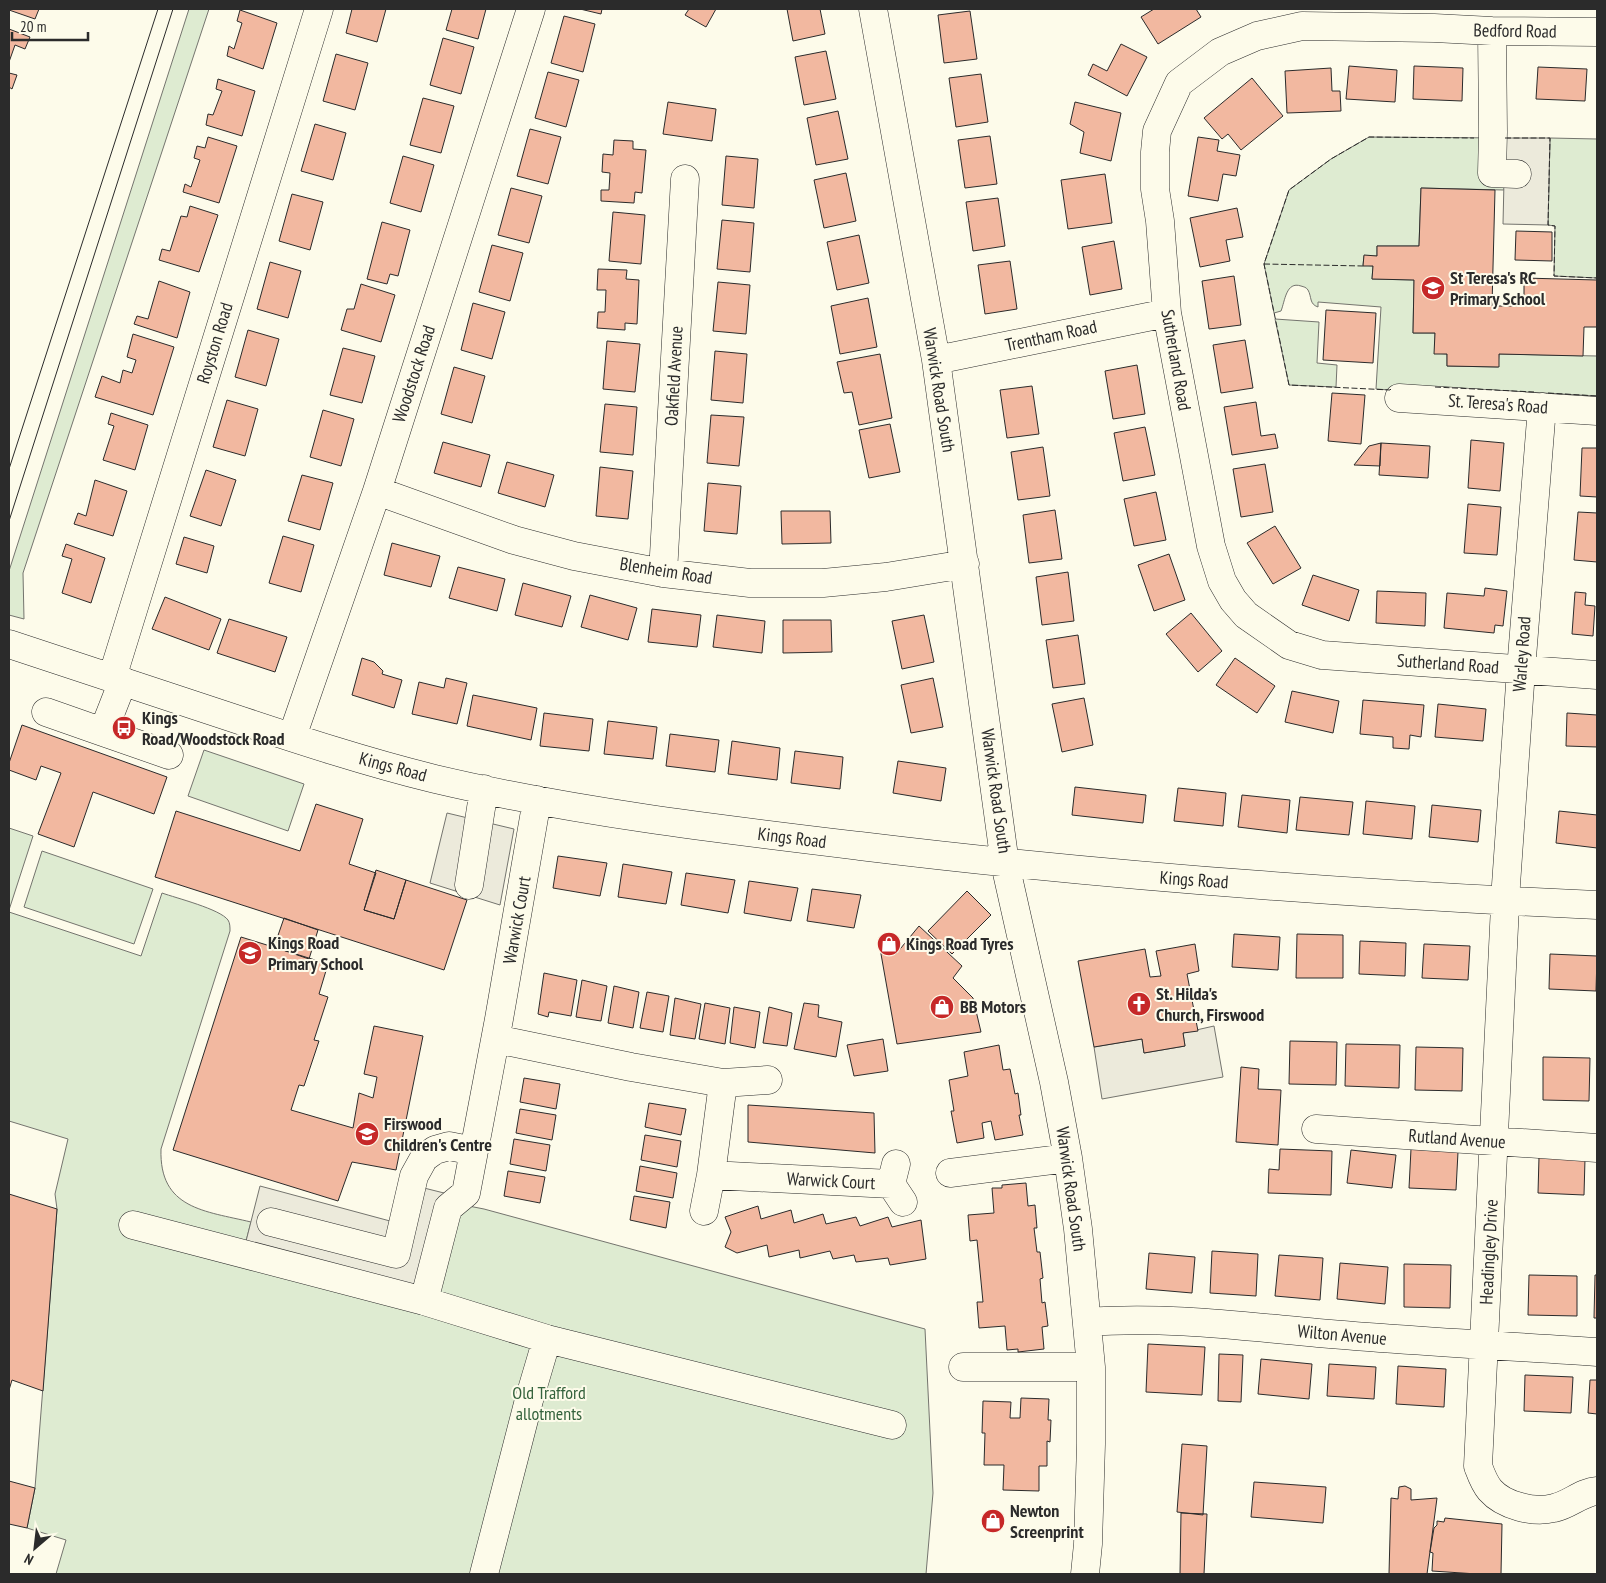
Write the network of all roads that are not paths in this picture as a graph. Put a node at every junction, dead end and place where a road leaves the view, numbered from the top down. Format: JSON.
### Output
{"nodes":[{"id":1,"x":319,"y":9,"type":"edge"},
{"id":2,"x":531,"y":9,"type":"edge"},
{"id":3,"x":873,"y":9,"type":"edge"},
{"id":4,"x":1433,"y":18,"type":"edge"},
{"id":5,"x":1492,"y":31,"type":"junction"},
{"id":6,"x":1597,"y":32,"type":"edge"},
{"id":7,"x":1517,"y":174,"type":"dead end"},
{"id":8,"x":685,"y":179,"type":"dead end"},
{"id":9,"x":1167,"y":313,"type":"junction"},
{"id":10,"x":936,"y":360,"type":"junction"},
{"id":11,"x":1400,"y":398,"type":"dead end"},
{"id":12,"x":1542,"y":407,"type":"junction"},
{"id":13,"x":1597,"y":411,"type":"edge"},
{"id":14,"x":377,"y":490,"type":"junction"},
{"id":15,"x":964,"y":564,"type":"junction"},
{"id":16,"x":663,"y":573,"type":"junction"},
{"id":17,"x":12,"y":645,"type":"edge"},
{"id":18,"x":1521,"y":670,"type":"junction"},
{"id":19,"x":1597,"y":675,"type":"edge"},
{"id":20,"x":117,"y":679,"type":"junction"},
{"id":21,"x":46,"y":712,"type":"dead end"},
{"id":22,"x":103,"y":732,"type":"junction"},
{"id":23,"x":292,"y":737,"type":"junction"},
{"id":24,"x":169,"y":755,"type":"dead end"},
{"id":25,"x":484,"y":789,"type":"junction"},
{"id":26,"x":537,"y":800,"type":"junction"},
{"id":27,"x":1006,"y":864,"type":"junction"},
{"id":28,"x":469,"y":885,"type":"dead end"},
{"id":29,"x":1506,"y":901,"type":"junction"},
{"id":30,"x":1597,"y":905,"type":"edge"},
{"id":31,"x":496,"y":1039,"type":"junction"},
{"id":32,"x":768,"y":1080,"type":"dead end"},
{"id":33,"x":723,"y":1083,"type":"junction"},
{"id":34,"x":1316,"y":1129,"type":"dead end"},
{"id":35,"x":1495,"y":1142,"type":"junction"},
{"id":36,"x":1597,"y":1148,"type":"edge"},
{"id":37,"x":474,"y":1151,"type":"junction"},
{"id":38,"x":1068,"y":1158,"type":"junction"},
{"id":39,"x":950,"y":1173,"type":"dead end"},
{"id":40,"x":711,"y":1174,"type":"junction"},
{"id":41,"x":896,"y":1183,"type":"dead end"},
{"id":42,"x":704,"y":1211,"type":"dead end"},
{"id":43,"x":271,"y":1222,"type":"dead end"},
{"id":44,"x":133,"y":1226,"type":"dead end"},
{"id":45,"x":424,"y":1300,"type":"junction"},
{"id":46,"x":1087,"y":1322,"type":"junction"},
{"id":47,"x":547,"y":1339,"type":"junction"},
{"id":48,"x":1484,"y":1345,"type":"junction"},
{"id":49,"x":1597,"y":1352,"type":"edge"},
{"id":50,"x":963,"y":1367,"type":"dead end"},
{"id":51,"x":1090,"y":1367,"type":"junction"},
{"id":52,"x":892,"y":1425,"type":"dead end"},
{"id":53,"x":1595,"y":1498,"type":"edge"},
{"id":54,"x":484,"y":1574,"type":"edge"},
{"id":55,"x":1084,"y":1574,"type":"edge"}],
"edges":[{"from":1,"to":20,"type":"street","name":"Royston Road"},
{"from":2,"to":14,"type":"street","name":"Woodstock Road"},
{"from":3,"to":10,"type":"street","name":"Warwick Road South"},
{"from":4,"to":5,"type":"street","name":"Bedford Road"},
{"from":4,"to":9,"type":"street","name":"Sutherland Road"},
{"from":5,"to":6,"type":"street","name":"Bedford Road"},
{"from":5,"to":7,"type":"street"},
{"from":8,"to":16,"type":"street","name":"Oakfield Avenue"},
{"from":9,"to":10,"type":"street","name":"Trentham Road"},
{"from":9,"to":18,"type":"street","name":"Sutherland Road"},
{"from":10,"to":15,"type":"street","name":"Warwick Road South"},
{"from":11,"to":12,"type":"street","name":"St. Teresa's Road"},
{"from":12,"to":13,"type":"street","name":"St. Teresa's Road"},
{"from":12,"to":18,"type":"street","name":"Warley Road"},
{"from":14,"to":16,"type":"street","name":"Blenheim Road"},
{"from":14,"to":23,"type":"street","name":"Woodstock Road"},
{"from":15,"to":16,"type":"street","name":"Blenheim Road"},
{"from":15,"to":27,"type":"street","name":"Warwick Road South"},
{"from":17,"to":20,"type":"street","name":"Kings Road"},
{"from":18,"to":19,"type":"street"},
{"from":18,"to":29,"type":"street","name":"Warley Road"},
{"from":20,"to":22,"type":"street","name":"Royston Road"},
{"from":20,"to":23,"type":"street","name":"Kings Road"},
{"from":21,"to":22,"type":"street"},
{"from":22,"to":24,"type":"street"},
{"from":23,"to":25,"type":"street","name":"Kings Road"},
{"from":25,"to":26,"type":"street","name":"Kings Road"},
{"from":25,"to":28,"type":"street"},
{"from":26,"to":27,"type":"street","name":"Kings Road"},
{"from":26,"to":31,"type":"street","name":"Warwick Court"},
{"from":27,"to":29,"type":"street","name":"Kings Road"},
{"from":27,"to":38,"type":"street","name":"Warwick Road South"},
{"from":29,"to":30,"type":"street","name":"Kings Road"},
{"from":29,"to":35,"type":"street","name":"Headingley Drive"},
{"from":31,"to":33,"type":"street"},
{"from":31,"to":37,"type":"street","name":"Warwick Court"},
{"from":32,"to":33,"type":"street"},
{"from":33,"to":40,"type":"street"},
{"from":34,"to":35,"type":"street","name":"Rutland Avenue"},
{"from":35,"to":36,"type":"street","name":"Rutland Avenue"},
{"from":35,"to":48,"type":"street","name":"Headingley Drive"},
{"from":37,"to":43,"type":"street"},
{"from":37,"to":45,"type":"street","name":"Warwick Court"},
{"from":38,"to":39,"type":"street"},
{"from":38,"to":46,"type":"street","name":"Warwick Road South"},
{"from":40,"to":41,"type":"street","name":"Warwick Court"},
{"from":40,"to":42,"type":"street"},
{"from":44,"to":45,"type":"street"},
{"from":45,"to":47,"type":"street"},
{"from":46,"to":48,"type":"street","name":"Wilton Avenue"},
{"from":46,"to":51,"type":"street","name":"Warwick Road South"},
{"from":47,"to":52,"type":"street"},
{"from":47,"to":54,"type":"street"},
{"from":48,"to":49,"type":"street","name":"Wilton Avenue"},
{"from":48,"to":53,"type":"street","name":"Headingley Drive"},
{"from":50,"to":51,"type":"street"},
{"from":51,"to":55,"type":"street","name":"Warwick Road South"}]}
